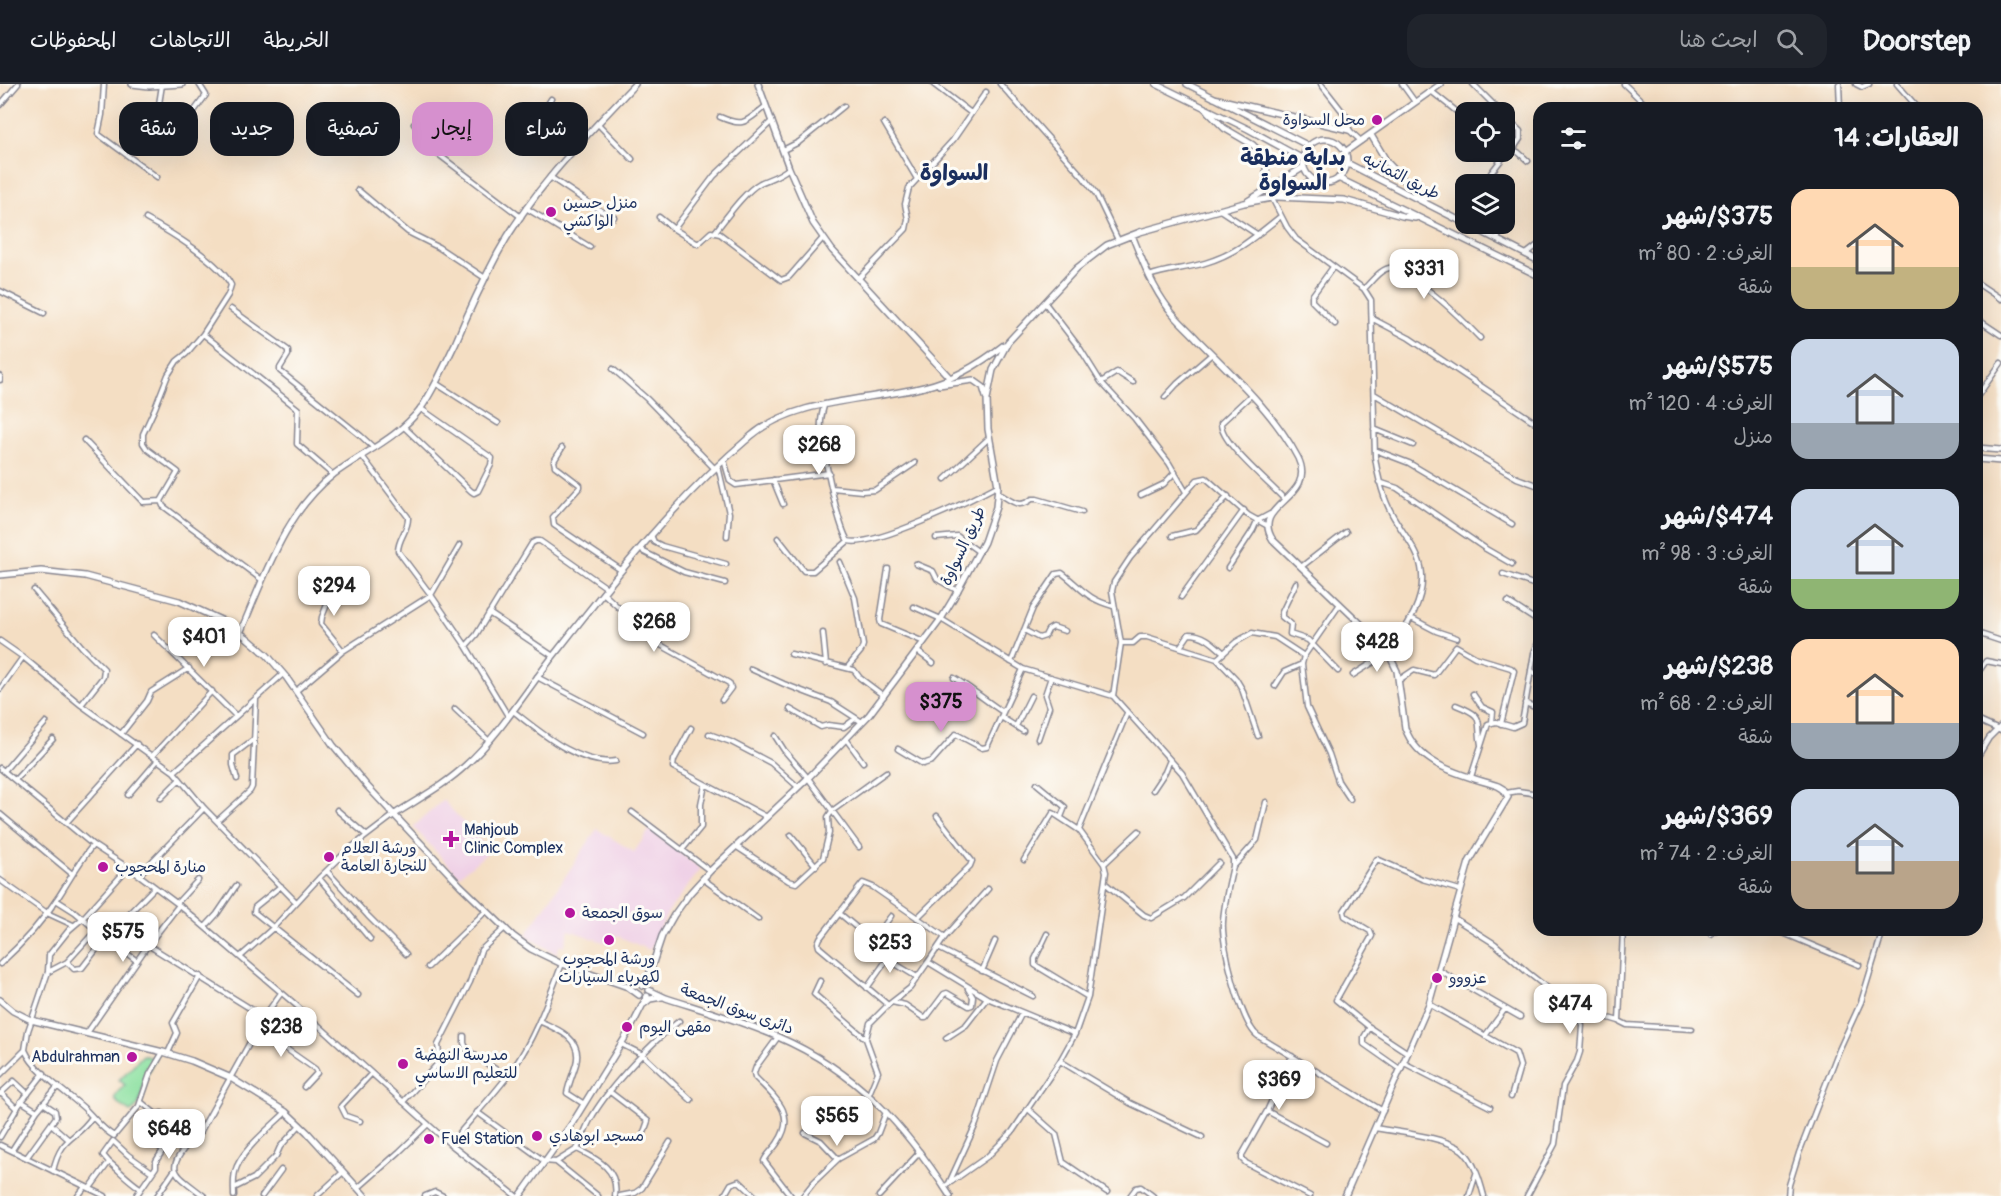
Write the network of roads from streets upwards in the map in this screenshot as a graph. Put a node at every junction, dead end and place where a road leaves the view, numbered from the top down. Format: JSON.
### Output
{"nodes":[{"id":1,"x":18,"y":84,"type":"edge"},
{"id":2,"x":104,"y":84,"type":"edge"},
{"id":3,"x":132,"y":84,"type":"edge"},
{"id":4,"x":182,"y":84,"type":"edge"},
{"id":5,"x":199,"y":84,"type":"edge"},
{"id":6,"x":635,"y":84,"type":"edge"},
{"id":7,"x":758,"y":84,"type":"edge"},
{"id":8,"x":933,"y":84,"type":"edge"},
{"id":9,"x":1000,"y":84,"type":"edge"},
{"id":10,"x":1156,"y":84,"type":"edge"},
{"id":11,"x":1187,"y":84,"type":"edge"},
{"id":12,"x":1321,"y":84,"type":"edge"},
{"id":13,"x":1402,"y":84,"type":"edge"},
{"id":14,"x":1441,"y":84,"type":"edge"},
{"id":15,"x":1473,"y":84,"type":"edge"},
{"id":16,"x":1624,"y":84,"type":"edge"},
{"id":17,"x":1839,"y":84,"type":"edge"},
{"id":18,"x":1857,"y":84,"type":"edge"},
{"id":19,"x":1869,"y":84,"type":"edge"},
{"id":20,"x":1897,"y":84,"type":"edge"},
{"id":21,"x":162,"y":85,"type":"edge"},
{"id":22,"x":1431,"y":91,"type":"junction"},
{"id":23,"x":986,"y":92,"type":"dead end"},
{"id":24,"x":1214,"y":98,"type":"junction"},
{"id":25,"x":551,"y":99,"type":"dead end"},
{"id":26,"x":549,"y":102,"type":"edge"},
{"id":27,"x":1415,"y":102,"type":"junction"},
{"id":28,"x":1491,"y":102,"type":"edge"},
{"id":29,"x":1643,"y":102,"type":"edge"},
{"id":30,"x":1840,"y":102,"type":"edge"},
{"id":31,"x":1913,"y":102,"type":"edge"},
{"id":32,"x":0,"y":105,"type":"edge"},
{"id":33,"x":767,"y":106,"type":"junction"},
{"id":34,"x":844,"y":106,"type":"dead end"},
{"id":35,"x":1205,"y":109,"type":"junction"},
{"id":36,"x":1455,"y":110,"type":"edge"},
{"id":37,"x":971,"y":113,"type":"junction"},
{"id":38,"x":720,"y":117,"type":"dead end"},
{"id":39,"x":772,"y":122,"type":"junction"},
{"id":40,"x":884,"y":123,"type":"dead end"},
{"id":41,"x":598,"y":124,"type":"junction"},
{"id":42,"x":1515,"y":125,"type":"edge"},
{"id":43,"x":1349,"y":129,"type":"junction"},
{"id":44,"x":588,"y":134,"type":"edge"},
{"id":45,"x":1371,"y":135,"type":"junction"},
{"id":46,"x":1361,"y":141,"type":"junction"},
{"id":47,"x":1515,"y":144,"type":"edge"},
{"id":48,"x":1309,"y":146,"type":"junction"},
{"id":49,"x":783,"y":150,"type":"junction"},
{"id":50,"x":1345,"y":152,"type":"junction"},
{"id":51,"x":1515,"y":152,"type":"edge"},
{"id":52,"x":441,"y":156,"type":"edge"},
{"id":53,"x":568,"y":156,"type":"edge"},
{"id":54,"x":632,"y":159,"type":"dead end"},
{"id":55,"x":1303,"y":159,"type":"junction"},
{"id":56,"x":1528,"y":161,"type":"dead end"},
{"id":57,"x":1347,"y":163,"type":"junction"},
{"id":58,"x":1304,"y":167,"type":"junction"},
{"id":59,"x":789,"y":168,"type":"junction"},
{"id":60,"x":156,"y":177,"type":"dead end"},
{"id":61,"x":550,"y":177,"type":"junction"},
{"id":62,"x":1338,"y":178,"type":"junction"},
{"id":63,"x":917,"y":179,"type":"junction"},
{"id":64,"x":1315,"y":180,"type":"junction"},
{"id":65,"x":1267,"y":188,"type":"junction"},
{"id":66,"x":358,"y":190,"type":"dead end"},
{"id":67,"x":1274,"y":197,"type":"junction"},
{"id":68,"x":1244,"y":203,"type":"junction"},
{"id":69,"x":1428,"y":205,"type":"junction"},
{"id":70,"x":526,"y":208,"type":"junction"},
{"id":71,"x":1220,"y":210,"type":"junction"},
{"id":72,"x":1281,"y":216,"type":"junction"},
{"id":73,"x":521,"y":217,"type":"junction"},
{"id":74,"x":614,"y":217,"type":"dead end"},
{"id":75,"x":659,"y":217,"type":"dead end"},
{"id":76,"x":1419,"y":218,"type":"junction"},
{"id":77,"x":146,"y":219,"type":"dead end"},
{"id":78,"x":674,"y":229,"type":"junction"},
{"id":79,"x":715,"y":232,"type":"junction"},
{"id":80,"x":1499,"y":234,"type":"edge"},
{"id":81,"x":1132,"y":235,"type":"junction"},
{"id":82,"x":1258,"y":235,"type":"junction"},
{"id":83,"x":823,"y":238,"type":"junction"},
{"id":84,"x":1497,"y":239,"type":"junction"},
{"id":85,"x":1118,"y":240,"type":"junction"},
{"id":86,"x":590,"y":247,"type":"dead end"},
{"id":87,"x":1533,"y":249,"type":"edge"},
{"id":88,"x":1526,"y":254,"type":"junction"},
{"id":89,"x":1533,"y":258,"type":"edge"},
{"id":90,"x":1334,"y":267,"type":"junction"},
{"id":91,"x":1533,"y":273,"type":"edge"},
{"id":92,"x":1149,"y":276,"type":"junction"},
{"id":93,"x":485,"y":278,"type":"junction"},
{"id":94,"x":858,"y":279,"type":"junction"},
{"id":95,"x":1983,"y":287,"type":"edge"},
{"id":96,"x":1364,"y":289,"type":"junction"},
{"id":97,"x":0,"y":291,"type":"edge"},
{"id":98,"x":2001,"y":299,"type":"edge"},
{"id":99,"x":1045,"y":303,"type":"junction"},
{"id":100,"x":231,"y":309,"type":"dead end"},
{"id":101,"x":44,"y":314,"type":"dead end"},
{"id":102,"x":1373,"y":319,"type":"junction"},
{"id":103,"x":1983,"y":323,"type":"edge"},
{"id":104,"x":1335,"y":324,"type":"dead end"},
{"id":105,"x":203,"y":334,"type":"junction"},
{"id":106,"x":2001,"y":335,"type":"edge"},
{"id":107,"x":1480,"y":338,"type":"dead end"},
{"id":108,"x":1008,"y":342,"type":"junction"},
{"id":109,"x":1212,"y":354,"type":"junction"},
{"id":110,"x":2001,"y":363,"type":"edge"},
{"id":111,"x":613,"y":369,"type":"dead end"},
{"id":112,"x":950,"y":378,"type":"junction"},
{"id":113,"x":1101,"y":382,"type":"junction"},
{"id":114,"x":1133,"y":382,"type":"dead end"},
{"id":115,"x":436,"y":384,"type":"junction"},
{"id":116,"x":925,"y":387,"type":"junction"},
{"id":117,"x":1983,"y":388,"type":"edge"},
{"id":118,"x":1251,"y":394,"type":"junction"},
{"id":119,"x":1374,"y":394,"type":"junction"},
{"id":120,"x":1166,"y":397,"type":"dead end"},
{"id":121,"x":986,"y":402,"type":"junction"},
{"id":122,"x":824,"y":406,"type":"junction"},
{"id":123,"x":420,"y":408,"type":"junction"},
{"id":124,"x":1533,"y":421,"type":"edge"},
{"id":125,"x":498,"y":423,"type":"dead end"},
{"id":126,"x":404,"y":427,"type":"junction"},
{"id":127,"x":1374,"y":429,"type":"junction"},
{"id":128,"x":990,"y":438,"type":"junction"},
{"id":129,"x":84,"y":440,"type":"dead end"},
{"id":130,"x":1413,"y":445,"type":"dead end"},
{"id":131,"x":562,"y":447,"type":"dead end"},
{"id":132,"x":374,"y":448,"type":"junction"},
{"id":133,"x":1983,"y":448,"type":"edge"},
{"id":134,"x":1375,"y":450,"type":"junction"},
{"id":135,"x":2001,"y":450,"type":"edge"},
{"id":136,"x":362,"y":456,"type":"junction"},
{"id":137,"x":724,"y":460,"type":"junction"},
{"id":138,"x":1983,"y":460,"type":"edge"},
{"id":139,"x":2001,"y":461,"type":"edge"},
{"id":140,"x":915,"y":463,"type":"dead end"},
{"id":141,"x":716,"y":467,"type":"junction"},
{"id":142,"x":1175,"y":472,"type":"junction"},
{"id":143,"x":829,"y":473,"type":"junction"},
{"id":144,"x":333,"y":475,"type":"junction"},
{"id":145,"x":945,"y":479,"type":"dead end"},
{"id":146,"x":773,"y":480,"type":"junction"},
{"id":147,"x":1378,"y":482,"type":"junction"},
{"id":148,"x":1533,"y":484,"type":"edge"},
{"id":149,"x":832,"y":488,"type":"junction"},
{"id":150,"x":998,"y":489,"type":"junction"},
{"id":151,"x":1186,"y":492,"type":"junction"},
{"id":152,"x":1141,"y":495,"type":"dead end"},
{"id":153,"x":1228,"y":496,"type":"junction"},
{"id":154,"x":1285,"y":500,"type":"junction"},
{"id":155,"x":161,"y":501,"type":"junction"},
{"id":156,"x":783,"y":504,"type":"dead end"},
{"id":157,"x":1244,"y":510,"type":"junction"},
{"id":158,"x":1082,"y":512,"type":"dead end"},
{"id":159,"x":1270,"y":514,"type":"junction"},
{"id":160,"x":1257,"y":521,"type":"junction"},
{"id":161,"x":1512,"y":524,"type":"dead end"},
{"id":162,"x":1266,"y":525,"type":"junction"},
{"id":163,"x":1346,"y":532,"type":"dead end"},
{"id":164,"x":651,"y":534,"type":"junction"},
{"id":165,"x":727,"y":536,"type":"dead end"},
{"id":166,"x":1172,"y":536,"type":"dead end"},
{"id":167,"x":778,"y":538,"type":"dead end"},
{"id":168,"x":936,"y":538,"type":"dead end"},
{"id":169,"x":848,"y":541,"type":"junction"},
{"id":170,"x":460,"y":545,"type":"dead end"},
{"id":171,"x":640,"y":546,"type":"junction"},
{"id":172,"x":979,"y":552,"type":"junction"},
{"id":173,"x":840,"y":562,"type":"dead end"},
{"id":174,"x":726,"y":564,"type":"dead end"},
{"id":175,"x":916,"y":564,"type":"dead end"},
{"id":176,"x":1512,"y":564,"type":"dead end"},
{"id":177,"x":1301,"y":567,"type":"junction"},
{"id":178,"x":1228,"y":568,"type":"dead end"},
{"id":179,"x":888,"y":569,"type":"dead end"},
{"id":180,"x":621,"y":570,"type":"junction"},
{"id":181,"x":1503,"y":574,"type":"dead end"},
{"id":182,"x":0,"y":575,"type":"edge"},
{"id":183,"x":262,"y":580,"type":"junction"},
{"id":184,"x":336,"y":582,"type":"dead end"},
{"id":185,"x":725,"y":583,"type":"dead end"},
{"id":186,"x":1296,"y":583,"type":"dead end"},
{"id":187,"x":1533,"y":584,"type":"edge"},
{"id":188,"x":34,"y":590,"type":"dead end"},
{"id":189,"x":605,"y":591,"type":"junction"},
{"id":190,"x":958,"y":591,"type":"junction"},
{"id":191,"x":431,"y":596,"type":"junction"},
{"id":192,"x":1181,"y":597,"type":"dead end"},
{"id":193,"x":1508,"y":602,"type":"dead end"},
{"id":194,"x":1340,"y":604,"type":"junction"},
{"id":195,"x":914,"y":607,"type":"dead end"},
{"id":196,"x":1114,"y":607,"type":"junction"},
{"id":197,"x":489,"y":614,"type":"junction"},
{"id":198,"x":1411,"y":618,"type":"junction"},
{"id":199,"x":1533,"y":618,"type":"edge"},
{"id":200,"x":940,"y":619,"type":"junction"},
{"id":201,"x":1024,"y":630,"type":"junction"},
{"id":202,"x":1065,"y":632,"type":"dead end"},
{"id":203,"x":240,"y":633,"type":"junction"},
{"id":204,"x":823,"y":633,"type":"dead end"},
{"id":205,"x":154,"y":635,"type":"dead end"},
{"id":206,"x":1983,"y":635,"type":"edge"},
{"id":207,"x":1457,"y":638,"type":"dead end"},
{"id":208,"x":0,"y":641,"type":"edge"},
{"id":209,"x":2001,"y":641,"type":"edge"},
{"id":210,"x":924,"y":642,"type":"junction"},
{"id":211,"x":1121,"y":643,"type":"junction"},
{"id":212,"x":1312,"y":644,"type":"junction"},
{"id":213,"x":466,"y":646,"type":"junction"},
{"id":214,"x":1180,"y":647,"type":"junction"},
{"id":215,"x":1387,"y":650,"type":"junction"},
{"id":216,"x":343,"y":651,"type":"junction"},
{"id":217,"x":917,"y":651,"type":"junction"},
{"id":218,"x":1224,"y":653,"type":"junction"},
{"id":219,"x":791,"y":654,"type":"dead end"},
{"id":220,"x":553,"y":656,"type":"junction"},
{"id":221,"x":1304,"y":656,"type":"junction"},
{"id":222,"x":23,"y":657,"type":"junction"},
{"id":223,"x":1217,"y":659,"type":"junction"},
{"id":224,"x":1011,"y":662,"type":"junction"},
{"id":225,"x":1533,"y":662,"type":"edge"},
{"id":226,"x":933,"y":663,"type":"dead end"},
{"id":227,"x":826,"y":664,"type":"junction"},
{"id":228,"x":1302,"y":664,"type":"junction"},
{"id":229,"x":2001,"y":664,"type":"edge"},
{"id":230,"x":1983,"y":665,"type":"edge"},
{"id":231,"x":189,"y":668,"type":"junction"},
{"id":232,"x":847,"y":668,"type":"junction"},
{"id":233,"x":751,"y":669,"type":"dead end"},
{"id":234,"x":1023,"y":669,"type":"junction"},
{"id":235,"x":1531,"y":669,"type":"joint"},
{"id":236,"x":1338,"y":671,"type":"dead end"},
{"id":237,"x":283,"y":674,"type":"junction"},
{"id":238,"x":1353,"y":675,"type":"dead end"},
{"id":239,"x":537,"y":677,"type":"junction"},
{"id":240,"x":1051,"y":677,"type":"junction"},
{"id":241,"x":954,"y":678,"type":"dead end"},
{"id":242,"x":1399,"y":680,"type":"junction"},
{"id":243,"x":1275,"y":686,"type":"dead end"},
{"id":244,"x":0,"y":689,"type":"edge"},
{"id":245,"x":296,"y":690,"type":"junction"},
{"id":246,"x":212,"y":691,"type":"junction"},
{"id":247,"x":1473,"y":694,"type":"dead end"},
{"id":248,"x":884,"y":696,"type":"junction"},
{"id":249,"x":1031,"y":696,"type":"dead end"},
{"id":250,"x":1113,"y":696,"type":"junction"},
{"id":251,"x":256,"y":698,"type":"junction"},
{"id":252,"x":723,"y":700,"type":"dead end"},
{"id":253,"x":1525,"y":704,"type":"junction"},
{"id":254,"x":81,"y":705,"type":"junction"},
{"id":255,"x":1456,"y":705,"type":"dead end"},
{"id":256,"x":1533,"y":707,"type":"edge"},
{"id":257,"x":455,"y":709,"type":"dead end"},
{"id":258,"x":790,"y":709,"type":"dead end"},
{"id":259,"x":512,"y":710,"type":"junction"},
{"id":260,"x":1127,"y":713,"type":"junction"},
{"id":261,"x":1002,"y":715,"type":"junction"},
{"id":262,"x":236,"y":716,"type":"junction"},
{"id":263,"x":507,"y":716,"type":"junction"},
{"id":264,"x":856,"y":718,"type":"junction"},
{"id":265,"x":46,"y":722,"type":"dead end"},
{"id":266,"x":862,"y":722,"type":"junction"},
{"id":267,"x":1492,"y":722,"type":"junction"},
{"id":268,"x":1983,"y":722,"type":"edge"},
{"id":269,"x":1501,"y":724,"type":"junction"},
{"id":270,"x":1016,"y":726,"type":"junction"},
{"id":271,"x":691,"y":728,"type":"dead end"},
{"id":272,"x":2000,"y":728,"type":"edge"},
{"id":273,"x":1023,"y":731,"type":"dead end"},
{"id":274,"x":643,"y":733,"type":"dead end"},
{"id":275,"x":121,"y":734,"type":"junction"},
{"id":276,"x":709,"y":734,"type":"dead end"},
{"id":277,"x":775,"y":736,"type":"dead end"},
{"id":278,"x":1258,"y":736,"type":"dead end"},
{"id":279,"x":255,"y":738,"type":"junction"},
{"id":280,"x":53,"y":739,"type":"dead end"},
{"id":281,"x":846,"y":739,"type":"junction"},
{"id":282,"x":1038,"y":739,"type":"dead end"},
{"id":283,"x":488,"y":740,"type":"junction"},
{"id":284,"x":137,"y":744,"type":"junction"},
{"id":285,"x":1481,"y":746,"type":"junction"},
{"id":286,"x":898,"y":748,"type":"dead end"},
{"id":287,"x":1983,"y":748,"type":"edge"},
{"id":288,"x":153,"y":755,"type":"junction"},
{"id":289,"x":158,"y":760,"type":"junction"},
{"id":290,"x":1170,"y":760,"type":"junction"},
{"id":291,"x":616,"y":761,"type":"dead end"},
{"id":292,"x":863,"y":762,"type":"dead end"},
{"id":293,"x":2,"y":769,"type":"edge"},
{"id":294,"x":174,"y":772,"type":"junction"},
{"id":295,"x":886,"y":772,"type":"dead end"},
{"id":296,"x":1471,"y":777,"type":"junction"},
{"id":297,"x":808,"y":778,"type":"junction"},
{"id":298,"x":180,"y":779,"type":"junction"},
{"id":299,"x":237,"y":779,"type":"dead end"},
{"id":300,"x":15,"y":780,"type":"junction"},
{"id":301,"x":1037,"y":784,"type":"dead end"},
{"id":302,"x":705,"y":785,"type":"junction"},
{"id":303,"x":798,"y":787,"type":"junction"},
{"id":304,"x":1153,"y":790,"type":"dead end"},
{"id":305,"x":1506,"y":793,"type":"junction"},
{"id":306,"x":1533,"y":793,"type":"edge"},
{"id":307,"x":128,"y":795,"type":"dead end"},
{"id":308,"x":161,"y":798,"type":"dead end"},
{"id":309,"x":1350,"y":799,"type":"dead end"},
{"id":310,"x":1266,"y":802,"type":"dead end"},
{"id":311,"x":204,"y":808,"type":"junction"},
{"id":312,"x":337,"y":810,"type":"dead end"},
{"id":313,"x":632,"y":812,"type":"dead end"},
{"id":314,"x":832,"y":812,"type":"junction"},
{"id":315,"x":0,"y":814,"type":"edge"},
{"id":316,"x":394,"y":814,"type":"junction"},
{"id":317,"x":937,"y":816,"type":"dead end"},
{"id":318,"x":767,"y":817,"type":"junction"},
{"id":319,"x":1061,"y":817,"type":"junction"},
{"id":320,"x":217,"y":821,"type":"junction"},
{"id":321,"x":66,"y":823,"type":"junction"},
{"id":322,"x":1079,"y":830,"type":"junction"},
{"id":323,"x":1139,"y":831,"type":"dead end"},
{"id":324,"x":366,"y":835,"type":"junction"},
{"id":325,"x":791,"y":835,"type":"dead end"},
{"id":326,"x":93,"y":845,"type":"junction"},
{"id":327,"x":737,"y":847,"type":"junction"},
{"id":328,"x":859,"y":848,"type":"dead end"},
{"id":329,"x":682,"y":850,"type":"junction"},
{"id":330,"x":1024,"y":860,"type":"dead end"},
{"id":331,"x":1104,"y":864,"type":"junction"},
{"id":332,"x":1219,"y":864,"type":"dead end"},
{"id":333,"x":816,"y":866,"type":"junction"},
{"id":334,"x":1233,"y":866,"type":"junction"},
{"id":335,"x":128,"y":868,"type":"junction"},
{"id":336,"x":327,"y":871,"type":"junction"},
{"id":337,"x":710,"y":871,"type":"junction"},
{"id":338,"x":71,"y":873,"type":"junction"},
{"id":339,"x":139,"y":875,"type":"junction"},
{"id":340,"x":319,"y":878,"type":"junction"},
{"id":341,"x":703,"y":879,"type":"junction"},
{"id":342,"x":0,"y":880,"type":"edge"},
{"id":343,"x":198,"y":880,"type":"dead end"},
{"id":344,"x":1105,"y":884,"type":"junction"},
{"id":345,"x":236,"y":886,"type":"dead end"},
{"id":346,"x":281,"y":886,"type":"junction"},
{"id":347,"x":155,"y":887,"type":"junction"},
{"id":348,"x":988,"y":889,"type":"dead end"},
{"id":349,"x":1460,"y":890,"type":"junction"},
{"id":350,"x":56,"y":900,"type":"junction"},
{"id":351,"x":296,"y":902,"type":"junction"},
{"id":352,"x":178,"y":904,"type":"junction"},
{"id":353,"x":486,"y":911,"type":"junction"},
{"id":354,"x":47,"y":913,"type":"junction"},
{"id":355,"x":839,"y":914,"type":"junction"},
{"id":356,"x":891,"y":916,"type":"dead end"},
{"id":357,"x":83,"y":918,"type":"junction"},
{"id":358,"x":917,"y":918,"type":"junction"},
{"id":359,"x":1454,"y":918,"type":"junction"},
{"id":360,"x":124,"y":919,"type":"junction"},
{"id":361,"x":758,"y":919,"type":"dead end"},
{"id":362,"x":74,"y":925,"type":"junction"},
{"id":363,"x":205,"y":927,"type":"junction"},
{"id":364,"x":273,"y":928,"type":"junction"},
{"id":365,"x":505,"y":928,"type":"junction"},
{"id":366,"x":96,"y":930,"type":"junction"},
{"id":367,"x":1047,"y":934,"type":"dead end"},
{"id":368,"x":1623,"y":936,"type":"edge"},
{"id":369,"x":1790,"y":936,"type":"edge"},
{"id":370,"x":1881,"y":936,"type":"edge"},
{"id":371,"x":106,"y":937,"type":"junction"},
{"id":372,"x":945,"y":937,"type":"junction"},
{"id":373,"x":370,"y":939,"type":"dead end"},
{"id":374,"x":995,"y":942,"type":"dead end"},
{"id":375,"x":149,"y":944,"type":"junction"},
{"id":376,"x":938,"y":948,"type":"junction"},
{"id":377,"x":406,"y":954,"type":"dead end"},
{"id":378,"x":240,"y":957,"type":"junction"},
{"id":379,"x":137,"y":961,"type":"junction"},
{"id":380,"x":67,"y":962,"type":"junction"},
{"id":381,"x":928,"y":962,"type":"junction"},
{"id":382,"x":0,"y":964,"type":"edge"},
{"id":383,"x":562,"y":964,"type":"junction"},
{"id":384,"x":1859,"y":965,"type":"dead end"},
{"id":385,"x":428,"y":967,"type":"dead end"},
{"id":386,"x":982,"y":971,"type":"junction"},
{"id":387,"x":1440,"y":971,"type":"junction"},
{"id":388,"x":48,"y":972,"type":"junction"},
{"id":389,"x":200,"y":976,"type":"junction"},
{"id":390,"x":648,"y":977,"type":"junction"},
{"id":391,"x":917,"y":977,"type":"junction"},
{"id":392,"x":820,"y":981,"type":"dead end"},
{"id":393,"x":967,"y":986,"type":"junction"},
{"id":394,"x":867,"y":988,"type":"junction"},
{"id":395,"x":644,"y":992,"type":"junction"},
{"id":396,"x":281,"y":993,"type":"junction"},
{"id":397,"x":358,"y":995,"type":"dead end"},
{"id":398,"x":1033,"y":996,"type":"dead end"},
{"id":399,"x":663,"y":997,"type":"junction"},
{"id":400,"x":987,"y":998,"type":"junction"},
{"id":401,"x":1088,"y":998,"type":"junction"},
{"id":402,"x":0,"y":1000,"type":"edge"},
{"id":403,"x":890,"y":1004,"type":"junction"},
{"id":404,"x":1429,"y":1004,"type":"junction"},
{"id":405,"x":1573,"y":1008,"type":"junction"},
{"id":406,"x":640,"y":1009,"type":"junction"},
{"id":407,"x":1505,"y":1009,"type":"junction"},
{"id":408,"x":1022,"y":1013,"type":"junction"},
{"id":409,"x":264,"y":1017,"type":"junction"},
{"id":410,"x":1520,"y":1017,"type":"dead end"},
{"id":411,"x":31,"y":1020,"type":"junction"},
{"id":412,"x":539,"y":1021,"type":"junction"},
{"id":413,"x":679,"y":1021,"type":"dead end"},
{"id":414,"x":1619,"y":1021,"type":"junction"},
{"id":415,"x":1370,"y":1027,"type":"junction"},
{"id":416,"x":258,"y":1029,"type":"junction"},
{"id":417,"x":1692,"y":1029,"type":"dead end"},
{"id":418,"x":1075,"y":1034,"type":"junction"},
{"id":419,"x":86,"y":1035,"type":"junction"},
{"id":420,"x":464,"y":1036,"type":"dead end"},
{"id":421,"x":1485,"y":1036,"type":"junction"},
{"id":422,"x":778,"y":1037,"type":"junction"},
{"id":423,"x":946,"y":1038,"type":"dead end"},
{"id":424,"x":866,"y":1039,"type":"junction"},
{"id":425,"x":621,"y":1044,"type":"junction"},
{"id":426,"x":25,"y":1050,"type":"junction"},
{"id":427,"x":166,"y":1052,"type":"junction"},
{"id":428,"x":1408,"y":1053,"type":"junction"},
{"id":429,"x":643,"y":1055,"type":"junction"},
{"id":430,"x":1292,"y":1056,"type":"junction"},
{"id":431,"x":1060,"y":1061,"type":"junction"},
{"id":432,"x":1404,"y":1063,"type":"junction"},
{"id":433,"x":1401,"y":1070,"type":"junction"},
{"id":434,"x":44,"y":1073,"type":"junction"},
{"id":435,"x":371,"y":1074,"type":"junction"},
{"id":436,"x":0,"y":1075,"type":"edge"},
{"id":437,"x":229,"y":1077,"type":"junction"},
{"id":438,"x":507,"y":1077,"type":"junction"},
{"id":439,"x":58,"y":1086,"type":"junction"},
{"id":440,"x":304,"y":1087,"type":"dead end"},
{"id":441,"x":610,"y":1092,"type":"junction"},
{"id":442,"x":0,"y":1093,"type":"edge"},
{"id":443,"x":28,"y":1094,"type":"junction"},
{"id":444,"x":869,"y":1094,"type":"junction"},
{"id":445,"x":1511,"y":1097,"type":"dead end"},
{"id":446,"x":691,"y":1100,"type":"dead end"},
{"id":447,"x":21,"y":1101,"type":"junction"},
{"id":448,"x":141,"y":1102,"type":"junction"},
{"id":449,"x":403,"y":1102,"type":"junction"},
{"id":450,"x":43,"y":1104,"type":"junction"},
{"id":451,"x":584,"y":1104,"type":"junction"},
{"id":452,"x":1490,"y":1107,"type":"dead end"},
{"id":453,"x":17,"y":1109,"type":"junction"},
{"id":454,"x":1028,"y":1109,"type":"junction"},
{"id":455,"x":1383,"y":1110,"type":"junction"},
{"id":456,"x":37,"y":1111,"type":"junction"},
{"id":457,"x":1267,"y":1111,"type":"junction"},
{"id":458,"x":286,"y":1112,"type":"junction"},
{"id":459,"x":477,"y":1112,"type":"junction"},
{"id":460,"x":886,"y":1112,"type":"junction"},
{"id":461,"x":156,"y":1114,"type":"junction"},
{"id":462,"x":92,"y":1117,"type":"junction"},
{"id":463,"x":360,"y":1121,"type":"dead end"},
{"id":464,"x":51,"y":1124,"type":"junction"},
{"id":465,"x":428,"y":1124,"type":"junction"},
{"id":466,"x":300,"y":1125,"type":"junction"},
{"id":467,"x":1375,"y":1128,"type":"junction"},
{"id":468,"x":805,"y":1133,"type":"dead end"},
{"id":469,"x":643,"y":1135,"type":"dead end"},
{"id":470,"x":0,"y":1137,"type":"edge"},
{"id":471,"x":193,"y":1137,"type":"junction"},
{"id":472,"x":1202,"y":1137,"type":"dead end"},
{"id":473,"x":68,"y":1138,"type":"junction"},
{"id":474,"x":113,"y":1138,"type":"junction"},
{"id":475,"x":670,"y":1142,"type":"dead end"},
{"id":476,"x":1326,"y":1143,"type":"dead end"},
{"id":477,"x":450,"y":1144,"type":"junction"},
{"id":478,"x":0,"y":1145,"type":"edge"},
{"id":479,"x":577,"y":1149,"type":"junction"},
{"id":480,"x":12,"y":1150,"type":"junction"},
{"id":481,"x":920,"y":1151,"type":"junction"},
{"id":482,"x":27,"y":1157,"type":"junction"},
{"id":483,"x":838,"y":1159,"type":"junction"},
{"id":484,"x":544,"y":1161,"type":"junction"},
{"id":485,"x":109,"y":1162,"type":"junction"},
{"id":486,"x":556,"y":1162,"type":"junction"},
{"id":487,"x":174,"y":1170,"type":"junction"},
{"id":488,"x":281,"y":1170,"type":"dead end"},
{"id":489,"x":53,"y":1171,"type":"junction"},
{"id":490,"x":152,"y":1172,"type":"junction"},
{"id":491,"x":342,"y":1173,"type":"junction"},
{"id":492,"x":1477,"y":1173,"type":"junction"},
{"id":493,"x":87,"y":1187,"type":"junction"},
{"id":494,"x":140,"y":1188,"type":"junction"},
{"id":495,"x":234,"y":1188,"type":"junction"},
{"id":496,"x":358,"y":1188,"type":"junction"},
{"id":497,"x":947,"y":1191,"type":"edge"},
{"id":498,"x":1107,"y":1192,"type":"dead end"},
{"id":499,"x":159,"y":1194,"type":"edge"},
{"id":500,"x":78,"y":1196,"type":"edge"},
{"id":501,"x":105,"y":1196,"type":"edge"},
{"id":502,"x":136,"y":1196,"type":"edge"},
{"id":503,"x":167,"y":1196,"type":"edge"},
{"id":504,"x":204,"y":1196,"type":"edge"},
{"id":505,"x":234,"y":1196,"type":"edge"},
{"id":506,"x":262,"y":1196,"type":"edge"},
{"id":507,"x":317,"y":1196,"type":"edge"},
{"id":508,"x":365,"y":1196,"type":"edge"},
{"id":509,"x":425,"y":1196,"type":"edge"},
{"id":510,"x":443,"y":1196,"type":"edge"},
{"id":511,"x":518,"y":1196,"type":"edge"},
{"id":512,"x":598,"y":1196,"type":"edge"},
{"id":513,"x":615,"y":1196,"type":"edge"},
{"id":514,"x":620,"y":1196,"type":"edge"},
{"id":515,"x":724,"y":1196,"type":"edge"},
{"id":516,"x":755,"y":1196,"type":"edge"},
{"id":517,"x":791,"y":1196,"type":"edge"},
{"id":518,"x":803,"y":1196,"type":"edge"},
{"id":519,"x":879,"y":1196,"type":"edge"},
{"id":520,"x":1130,"y":1196,"type":"edge"},
{"id":521,"x":1153,"y":1196,"type":"edge"},
{"id":522,"x":1310,"y":1196,"type":"edge"},
{"id":523,"x":1345,"y":1196,"type":"edge"},
{"id":524,"x":1469,"y":1196,"type":"edge"},
{"id":525,"x":1484,"y":1196,"type":"edge"},
{"id":526,"x":1527,"y":1196,"type":"edge"},
{"id":527,"x":1788,"y":1196,"type":"edge"}],
"edges":[{"from":1,"to":32,"type":"street"},
{"from":2,"to":60,"type":"street"},
{"from":3,"to":21,"type":"street"},
{"from":4,"to":21,"type":"street"},
{"from":5,"to":21,"type":"street"},
{"from":6,"to":41,"type":"street"},
{"from":7,"to":33,"type":"street"},
{"from":8,"to":37,"type":"street"},
{"from":9,"to":85,"type":"street"},
{"from":10,"to":35,"type":"street"},
{"from":11,"to":24,"type":"street"},
{"from":12,"to":43,"type":"street"},
{"from":13,"to":27,"type":"street"},
{"from":14,"to":22,"type":"street"},
{"from":15,"to":28,"type":"street"},
{"from":16,"to":29,"type":"street"},
{"from":17,"to":30,"type":"street"},
{"from":18,"to":19,"type":"street"},
{"from":20,"to":31,"type":"street"},
{"from":22,"to":27,"type":"street"},
{"from":22,"to":36,"type":"street"},
{"from":23,"to":37,"type":"street"},
{"from":24,"to":43,"type":"street"},
{"from":24,"to":48,"type":"street"},
{"from":25,"to":26,"type":"street"},
{"from":27,"to":45,"type":"street"},
{"from":33,"to":38,"type":"street"},
{"from":33,"to":39,"type":"street"},
{"from":34,"to":49,"type":"street"},
{"from":35,"to":55,"type":"street"},
{"from":35,"to":65,"type":"street"},
{"from":37,"to":63,"type":"street"},
{"from":39,"to":49,"type":"street"},
{"from":39,"to":78,"type":"street"},
{"from":40,"to":63,"type":"street"},
{"from":41,"to":44,"type":"street"},
{"from":41,"to":54,"type":"street"},
{"from":42,"to":47,"type":"street"},
{"from":43,"to":46,"type":"street"},
{"from":45,"to":46,"type":"street"},
{"from":45,"to":69,"type":"street"},
{"from":46,"to":50,"type":"street"},
{"from":48,"to":50,"type":"street"},
{"from":48,"to":55,"type":"street"},
{"from":49,"to":59,"type":"street"},
{"from":50,"to":57,"type":"street"},
{"from":51,"to":56,"type":"street"},
{"from":52,"to":73,"type":"street"},
{"from":53,"to":61,"type":"street"},
{"from":55,"to":58,"type":"street"},
{"from":57,"to":62,"type":"street"},
{"from":57,"to":69,"type":"street","name":"طريق الثمانيه"},
{"from":58,"to":64,"type":"street"},
{"from":58,"to":65,"type":"street"},
{"from":59,"to":79,"type":"street"},
{"from":59,"to":83,"type":"street"},
{"from":61,"to":70,"type":"street"},
{"from":61,"to":74,"type":"street"},
{"from":62,"to":64,"type":"street"},
{"from":62,"to":76,"type":"street"},
{"from":63,"to":94,"type":"street"},
{"from":64,"to":67,"type":"street","name":"طريق السواوة"},
{"from":65,"to":68,"type":"street"},
{"from":66,"to":93,"type":"street"},
{"from":67,"to":68,"type":"street","name":"طريق السواوة"},
{"from":67,"to":72,"type":"street"},
{"from":67,"to":76,"type":"street"},
{"from":68,"to":71,"type":"street","name":"طريق السواوة"},
{"from":69,"to":84,"type":"street","name":"طريق الثمانيه"},
{"from":70,"to":73,"type":"street"},
{"from":70,"to":86,"type":"street"},
{"from":71,"to":81,"type":"street","name":"طريق السواوة"},
{"from":71,"to":82,"type":"street"},
{"from":72,"to":82,"type":"street"},
{"from":72,"to":90,"type":"street"},
{"from":73,"to":93,"type":"street"},
{"from":75,"to":78,"type":"street"},
{"from":76,"to":91,"type":"street"},
{"from":77,"to":105,"type":"street"},
{"from":78,"to":79,"type":"street"},
{"from":79,"to":83,"type":"street"},
{"from":80,"to":84,"type":"street"},
{"from":81,"to":85,"type":"street","name":"طريق السواوة"},
{"from":81,"to":92,"type":"street"},
{"from":82,"to":92,"type":"street"},
{"from":83,"to":94,"type":"street"},
{"from":84,"to":88,"type":"street","name":"طريق الثمانيه"},
{"from":85,"to":99,"type":"street","name":"طريق السواوة"},
{"from":87,"to":88,"type":"street"},
{"from":88,"to":89,"type":"street","name":"طريق الثمانيه"},
{"from":90,"to":96,"type":"street"},
{"from":90,"to":104,"type":"street"},
{"from":92,"to":109,"type":"street"},
{"from":93,"to":115,"type":"street"},
{"from":94,"to":112,"type":"street"},
{"from":95,"to":98,"type":"street"},
{"from":96,"to":102,"type":"street"},
{"from":96,"to":107,"type":"street"},
{"from":97,"to":101,"type":"street"},
{"from":99,"to":108,"type":"street","name":"طريق السواوة"},
{"from":99,"to":113,"type":"street"},
{"from":100,"to":132,"type":"street"},
{"from":102,"to":119,"type":"street"},
{"from":102,"to":124,"type":"street"},
{"from":103,"to":106,"type":"street"},
{"from":105,"to":144,"type":"street"},
{"from":105,"to":155,"type":"street"},
{"from":108,"to":112,"type":"street"},
{"from":108,"to":121,"type":"street","name":"طريق السواوة"},
{"from":109,"to":118,"type":"street"},
{"from":109,"to":120,"type":"street"},
{"from":110,"to":117,"type":"street"},
{"from":111,"to":141,"type":"street"},
{"from":112,"to":116,"type":"street"},
{"from":113,"to":114,"type":"street"},
{"from":113,"to":142,"type":"street"},
{"from":115,"to":123,"type":"street"},
{"from":115,"to":125,"type":"street"},
{"from":116,"to":121,"type":"street"},
{"from":116,"to":122,"type":"street"},
{"from":118,"to":154,"type":"street"},
{"from":118,"to":154,"type":"street"},
{"from":119,"to":127,"type":"street"},
{"from":119,"to":148,"type":"street"},
{"from":121,"to":128,"type":"street","name":"طريق السواوة"},
{"from":122,"to":137,"type":"street"},
{"from":122,"to":143,"type":"street"},
{"from":123,"to":126,"type":"street"},
{"from":123,"to":126,"type":"street"},
{"from":126,"to":132,"type":"street"},
{"from":127,"to":130,"type":"street"},
{"from":127,"to":134,"type":"street"},
{"from":128,"to":145,"type":"street"},
{"from":128,"to":150,"type":"street","name":"طريق السواوة"},
{"from":129,"to":155,"type":"street"},
{"from":131,"to":180,"type":"street"},
{"from":132,"to":136,"type":"street"},
{"from":133,"to":135,"type":"street"},
{"from":134,"to":147,"type":"street"},
{"from":134,"to":161,"type":"street"},
{"from":136,"to":144,"type":"street"},
{"from":136,"to":191,"type":"street"},
{"from":137,"to":141,"type":"street"},
{"from":137,"to":146,"type":"street"},
{"from":138,"to":139,"type":"street"},
{"from":140,"to":149,"type":"street"},
{"from":141,"to":164,"type":"street"},
{"from":141,"to":165,"type":"street"},
{"from":142,"to":151,"type":"street"},
{"from":142,"to":152,"type":"street"},
{"from":143,"to":146,"type":"street"},
{"from":143,"to":149,"type":"street"},
{"from":144,"to":183,"type":"street"},
{"from":146,"to":156,"type":"street"},
{"from":147,"to":176,"type":"street"},
{"from":147,"to":198,"type":"street"},
{"from":149,"to":169,"type":"street"},
{"from":150,"to":158,"type":"street"},
{"from":150,"to":169,"type":"street"},
{"from":150,"to":172,"type":"street","name":"طريق السواوة"},
{"from":151,"to":153,"type":"street"},
{"from":151,"to":196,"type":"street"},
{"from":153,"to":157,"type":"street"},
{"from":153,"to":166,"type":"street"},
{"from":154,"to":159,"type":"street"},
{"from":155,"to":183,"type":"street"},
{"from":157,"to":160,"type":"street"},
{"from":157,"to":192,"type":"street"},
{"from":159,"to":160,"type":"street"},
{"from":159,"to":162,"type":"street"},
{"from":160,"to":162,"type":"street"},
{"from":160,"to":178,"type":"street"},
{"from":162,"to":177,"type":"street"},
{"from":163,"to":177,"type":"street"},
{"from":164,"to":171,"type":"street"},
{"from":164,"to":174,"type":"street"},
{"from":167,"to":169,"type":"street"},
{"from":168,"to":172,"type":"street"},
{"from":170,"to":191,"type":"street"},
{"from":171,"to":180,"type":"street"},
{"from":171,"to":185,"type":"street"},
{"from":172,"to":190,"type":"street","name":"طريق السواوة"},
{"from":173,"to":232,"type":"street"},
{"from":175,"to":190,"type":"street"},
{"from":177,"to":194,"type":"street"},
{"from":179,"to":210,"type":"street"},
{"from":180,"to":189,"type":"street"},
{"from":181,"to":187,"type":"street"},
{"from":182,"to":203,"type":"street"},
{"from":183,"to":203,"type":"street"},
{"from":184,"to":216,"type":"street"},
{"from":186,"to":212,"type":"street"},
{"from":188,"to":254,"type":"street"},
{"from":189,"to":197,"type":"street"},
{"from":189,"to":220,"type":"street"},
{"from":189,"to":252,"type":"street"},
{"from":190,"to":200,"type":"street","name":"طريق السواوة"},
{"from":191,"to":213,"type":"street"},
{"from":191,"to":216,"type":"street"},
{"from":193,"to":199,"type":"street"},
{"from":194,"to":212,"type":"street"},
{"from":194,"to":215,"type":"street"},
{"from":195,"to":200,"type":"street"},
{"from":196,"to":201,"type":"street"},
{"from":196,"to":211,"type":"street"},
{"from":197,"to":213,"type":"street"},
{"from":197,"to":220,"type":"street"},
{"from":198,"to":207,"type":"street"},
{"from":198,"to":215,"type":"street"},
{"from":200,"to":210,"type":"street","name":"طريق السواوة"},
{"from":200,"to":224,"type":"street"},
{"from":201,"to":202,"type":"street"},
{"from":201,"to":224,"type":"street"},
{"from":203,"to":237,"type":"street"},
{"from":204,"to":227,"type":"street"},
{"from":205,"to":231,"type":"street"},
{"from":206,"to":209,"type":"street"},
{"from":208,"to":222,"type":"street"},
{"from":210,"to":217,"type":"street","name":"طريق السواوة"},
{"from":211,"to":214,"type":"street"},
{"from":211,"to":250,"type":"street"},
{"from":212,"to":221,"type":"street"},
{"from":212,"to":236,"type":"street"},
{"from":213,"to":263,"type":"street"},
{"from":214,"to":218,"type":"street"},
{"from":214,"to":223,"type":"street"},
{"from":215,"to":238,"type":"street"},
{"from":215,"to":242,"type":"street"},
{"from":216,"to":245,"type":"street"},
{"from":217,"to":226,"type":"street"},
{"from":217,"to":248,"type":"street","name":"طريق السواوة"},
{"from":218,"to":221,"type":"street"},
{"from":218,"to":223,"type":"street"},
{"from":219,"to":227,"type":"street"},
{"from":220,"to":239,"type":"street"},
{"from":221,"to":228,"type":"street"},
{"from":222,"to":244,"type":"street"},
{"from":222,"to":254,"type":"street"},
{"from":223,"to":278,"type":"street"},
{"from":224,"to":234,"type":"street"},
{"from":225,"to":235,"type":"street"},
{"from":227,"to":232,"type":"street"},
{"from":228,"to":243,"type":"street"},
{"from":228,"to":309,"type":"street"},
{"from":229,"to":230,"type":"street"},
{"from":231,"to":246,"type":"street"},
{"from":231,"to":275,"type":"street"},
{"from":232,"to":248,"type":"street"},
{"from":233,"to":264,"type":"street"},
{"from":234,"to":240,"type":"street"},
{"from":234,"to":261,"type":"street"},
{"from":235,"to":253,"type":"street"},
{"from":237,"to":245,"type":"street"},
{"from":237,"to":251,"type":"street"},
{"from":239,"to":259,"type":"street"},
{"from":239,"to":274,"type":"street"},
{"from":240,"to":250,"type":"street"},
{"from":240,"to":282,"type":"street"},
{"from":241,"to":261,"type":"street"},
{"from":242,"to":269,"type":"street"},
{"from":242,"to":296,"type":"street"},
{"from":245,"to":316,"type":"street"},
{"from":246,"to":262,"type":"street"},
{"from":246,"to":288,"type":"street"},
{"from":247,"to":267,"type":"street"},
{"from":248,"to":266,"type":"street","name":"طريق السواوة"},
{"from":249,"to":270,"type":"street"},
{"from":250,"to":260,"type":"street"},
{"from":251,"to":262,"type":"street"},
{"from":251,"to":279,"type":"street"},
{"from":253,"to":256,"type":"street"},
{"from":253,"to":269,"type":"street"},
{"from":254,"to":275,"type":"street"},
{"from":255,"to":285,"type":"street"},
{"from":257,"to":283,"type":"street"},
{"from":258,"to":264,"type":"street"},
{"from":259,"to":263,"type":"street"},
{"from":259,"to":291,"type":"street"},
{"from":260,"to":290,"type":"street"},
{"from":260,"to":322,"type":"street"},
{"from":261,"to":270,"type":"street"},
{"from":261,"to":286,"type":"street"},
{"from":262,"to":294,"type":"street"},
{"from":263,"to":283,"type":"street"},
{"from":264,"to":266,"type":"street"},
{"from":265,"to":293,"type":"street"},
{"from":266,"to":281,"type":"street","name":"طريق السواوة"},
{"from":267,"to":269,"type":"street"},
{"from":267,"to":285,"type":"street"},
{"from":268,"to":272,"type":"street"},
{"from":270,"to":273,"type":"street"},
{"from":271,"to":302,"type":"street"},
{"from":272,"to":287,"type":"street"},
{"from":275,"to":284,"type":"street"},
{"from":276,"to":303,"type":"street"},
{"from":277,"to":297,"type":"street"},
{"from":279,"to":299,"type":"street"},
{"from":279,"to":320,"type":"street"},
{"from":280,"to":300,"type":"street"},
{"from":281,"to":292,"type":"street"},
{"from":281,"to":297,"type":"street","name":"طريق السواوة"},
{"from":283,"to":316,"type":"street"},
{"from":284,"to":288,"type":"street"},
{"from":284,"to":321,"type":"street"},
{"from":285,"to":296,"type":"street"},
{"from":288,"to":289,"type":"street"},
{"from":289,"to":294,"type":"street"},
{"from":289,"to":307,"type":"street"},
{"from":290,"to":304,"type":"street"},
{"from":290,"to":334,"type":"street"},
{"from":293,"to":300,"type":"street"},
{"from":294,"to":298,"type":"street"},
{"from":295,"to":314,"type":"street"},
{"from":296,"to":305,"type":"street"},
{"from":297,"to":303,"type":"street","name":"طريق السواوة"},
{"from":297,"to":314,"type":"street"},
{"from":298,"to":308,"type":"street"},
{"from":298,"to":311,"type":"street"},
{"from":300,"to":321,"type":"street"},
{"from":301,"to":319,"type":"street"},
{"from":302,"to":318,"type":"street"},
{"from":302,"to":329,"type":"street"},
{"from":303,"to":318,"type":"street","name":"طريق السواوة"},
{"from":305,"to":306,"type":"street"},
{"from":305,"to":349,"type":"street"},
{"from":310,"to":334,"type":"street"},
{"from":311,"to":320,"type":"street"},
{"from":311,"to":339,"type":"street"},
{"from":312,"to":324,"type":"street"},
{"from":313,"to":329,"type":"street"},
{"from":314,"to":328,"type":"street"},
{"from":314,"to":333,"type":"street"},
{"from":315,"to":338,"type":"street"},
{"from":316,"to":324,"type":"street"},
{"from":316,"to":353,"type":"street"},
{"from":317,"to":358,"type":"street"},
{"from":318,"to":327,"type":"street","name":"طريق السواوة"},
{"from":319,"to":322,"type":"street"},
{"from":319,"to":330,"type":"street"},
{"from":320,"to":346,"type":"street"},
{"from":321,"to":326,"type":"street"},
{"from":322,"to":331,"type":"street"},
{"from":323,"to":331,"type":"street"},
{"from":324,"to":336,"type":"street"},
{"from":325,"to":333,"type":"street"},
{"from":326,"to":335,"type":"street"},
{"from":326,"to":338,"type":"street"},
{"from":327,"to":333,"type":"street"},
{"from":327,"to":337,"type":"street","name":"طريق السواوة"},
{"from":329,"to":337,"type":"street"},
{"from":331,"to":344,"type":"street"},
{"from":332,"to":344,"type":"street"},
{"from":334,"to":430,"type":"street"},
{"from":335,"to":339,"type":"street"},
{"from":335,"to":357,"type":"street"},
{"from":336,"to":340,"type":"street"},
{"from":336,"to":377,"type":"street"},
{"from":337,"to":341,"type":"street","name":"طريق السواوة"},
{"from":338,"to":350,"type":"street"},
{"from":339,"to":347,"type":"street"},
{"from":340,"to":351,"type":"street"},
{"from":340,"to":373,"type":"street"},
{"from":341,"to":361,"type":"street"},
{"from":341,"to":390,"type":"street","name":"طريق السواوة"},
{"from":342,"to":354,"type":"street"},
{"from":343,"to":352,"type":"street"},
{"from":344,"to":401,"type":"street"},
{"from":345,"to":363,"type":"street"},
{"from":346,"to":351,"type":"street"},
{"from":346,"to":364,"type":"street"},
{"from":347,"to":352,"type":"street"},
{"from":347,"to":360,"type":"street"},
{"from":348,"to":372,"type":"street"},
{"from":349,"to":359,"type":"street"},
{"from":349,"to":415,"type":"street"},
{"from":350,"to":354,"type":"street"},
{"from":350,"to":357,"type":"street"},
{"from":351,"to":364,"type":"street"},
{"from":352,"to":363,"type":"street"},
{"from":352,"to":375,"type":"street"},
{"from":353,"to":365,"type":"street"},
{"from":353,"to":385,"type":"street"},
{"from":354,"to":362,"type":"street"},
{"from":354,"to":382,"type":"street"},
{"from":355,"to":356,"type":"street"},
{"from":355,"to":358,"type":"street"},
{"from":355,"to":394,"type":"street"},
{"from":357,"to":362,"type":"street"},
{"from":357,"to":366,"type":"street"},
{"from":358,"to":372,"type":"street"},
{"from":359,"to":387,"type":"street"},
{"from":359,"to":405,"type":"street"},
{"from":360,"to":371,"type":"street"},
{"from":360,"to":375,"type":"street"},
{"from":362,"to":388,"type":"street"},
{"from":363,"to":378,"type":"street"},
{"from":364,"to":378,"type":"street"},
{"from":364,"to":397,"type":"street"},
{"from":365,"to":383,"type":"street"},
{"from":365,"to":449,"type":"street"},
{"from":366,"to":371,"type":"street"},
{"from":366,"to":380,"type":"street"},
{"from":367,"to":401,"type":"street"},
{"from":368,"to":414,"type":"street"},
{"from":369,"to":384,"type":"street"},
{"from":370,"to":527,"type":"street"},
{"from":371,"to":379,"type":"street"},
{"from":371,"to":380,"type":"street"},
{"from":372,"to":376,"type":"street"},
{"from":374,"to":386,"type":"street"},
{"from":375,"to":379,"type":"street"},
{"from":375,"to":389,"type":"street"},
{"from":376,"to":381,"type":"street"},
{"from":376,"to":386,"type":"street"},
{"from":378,"to":396,"type":"street"},
{"from":379,"to":419,"type":"street"},
{"from":380,"to":388,"type":"street"},
{"from":381,"to":391,"type":"street"},
{"from":381,"to":393,"type":"street"},
{"from":383,"to":395,"type":"street","name":"دائرى سوق الجمعة"},
{"from":383,"to":412,"type":"street"},
{"from":386,"to":398,"type":"street"},
{"from":387,"to":404,"type":"street"},
{"from":387,"to":407,"type":"street"},
{"from":388,"to":411,"type":"street"},
{"from":389,"to":409,"type":"street"},
{"from":389,"to":427,"type":"street"},
{"from":390,"to":395,"type":"street","name":"طريق السواوة"},
{"from":390,"to":399,"type":"street"},
{"from":391,"to":394,"type":"street"},
{"from":391,"to":403,"type":"street"},
{"from":392,"to":424,"type":"street"},
{"from":393,"to":400,"type":"street"},
{"from":393,"to":403,"type":"street"},
{"from":394,"to":403,"type":"street"},
{"from":395,"to":399,"type":"street","name":"دائرى سوق الجمعة"},
{"from":395,"to":406,"type":"street"},
{"from":396,"to":409,"type":"street"},
{"from":396,"to":435,"type":"street"},
{"from":399,"to":406,"type":"street"},
{"from":399,"to":422,"type":"street","name":"دائرى سوق الجمعة"},
{"from":400,"to":408,"type":"street"},
{"from":400,"to":423,"type":"street"},
{"from":401,"to":418,"type":"street"},
{"from":402,"to":411,"type":"street"},
{"from":403,"to":424,"type":"street"},
{"from":404,"to":421,"type":"street"},
{"from":404,"to":428,"type":"street"},
{"from":405,"to":414,"type":"street"},
{"from":405,"to":526,"type":"street"},
{"from":406,"to":425,"type":"street"},
{"from":407,"to":410,"type":"street"},
{"from":407,"to":421,"type":"street"},
{"from":408,"to":418,"type":"street"},
{"from":408,"to":497,"type":"street"},
{"from":409,"to":416,"type":"street"},
{"from":411,"to":419,"type":"street"},
{"from":411,"to":426,"type":"street"},
{"from":412,"to":438,"type":"street"},
{"from":412,"to":451,"type":"street"},
{"from":413,"to":429,"type":"street"},
{"from":414,"to":417,"type":"street"},
{"from":415,"to":428,"type":"street"},
{"from":415,"to":433,"type":"street"},
{"from":416,"to":437,"type":"street"},
{"from":416,"to":440,"type":"street"},
{"from":418,"to":431,"type":"street"},
{"from":419,"to":427,"type":"street"},
{"from":420,"to":438,"type":"street"},
{"from":421,"to":445,"type":"street"},
{"from":422,"to":444,"type":"street","name":"دائرى سوق الجمعة"},
{"from":422,"to":517,"type":"street"},
{"from":424,"to":444,"type":"street"},
{"from":425,"to":429,"type":"street"},
{"from":425,"to":451,"type":"street"},
{"from":426,"to":434,"type":"street"},
{"from":426,"to":436,"type":"street"},
{"from":427,"to":437,"type":"street"},
{"from":427,"to":448,"type":"street"},
{"from":428,"to":432,"type":"street"},
{"from":429,"to":441,"type":"street"},
{"from":429,"to":446,"type":"street"},
{"from":430,"to":455,"type":"street"},
{"from":430,"to":457,"type":"street"},
{"from":431,"to":454,"type":"street"},
{"from":431,"to":472,"type":"street"},
{"from":432,"to":433,"type":"street"},
{"from":432,"to":452,"type":"street"},
{"from":433,"to":455,"type":"street"},
{"from":434,"to":439,"type":"street"},
{"from":434,"to":443,"type":"street"},
{"from":435,"to":449,"type":"street"},
{"from":435,"to":463,"type":"street"},
{"from":437,"to":458,"type":"street"},
{"from":437,"to":471,"type":"street"},
{"from":438,"to":459,"type":"street"},
{"from":439,"to":450,"type":"street"},
{"from":439,"to":462,"type":"street"},
{"from":441,"to":469,"type":"street"},
{"from":441,"to":479,"type":"street"},
{"from":442,"to":443,"type":"street"},
{"from":442,"to":453,"type":"street"},
{"from":443,"to":447,"type":"street"},
{"from":444,"to":460,"type":"street","name":"دائرى سوق الجمعة"},
{"from":447,"to":453,"type":"street"},
{"from":447,"to":456,"type":"street"},
{"from":448,"to":461,"type":"street"},
{"from":448,"to":474,"type":"street"},
{"from":449,"to":465,"type":"street"},
{"from":450,"to":456,"type":"street"},
{"from":450,"to":464,"type":"street"},
{"from":451,"to":484,"type":"street"},
{"from":453,"to":470,"type":"street"},
{"from":454,"to":497,"type":"street"},
{"from":454,"to":498,"type":"street"},
{"from":455,"to":467,"type":"street"},
{"from":456,"to":480,"type":"street"},
{"from":457,"to":476,"type":"street"},
{"from":457,"to":522,"type":"street"},
{"from":458,"to":466,"type":"street"},
{"from":458,"to":495,"type":"street"},
{"from":459,"to":477,"type":"street"},
{"from":459,"to":484,"type":"street"},
{"from":460,"to":481,"type":"street","name":"دائرى سوق الجمعة"},
{"from":460,"to":483,"type":"street"},
{"from":461,"to":471,"type":"street"},
{"from":461,"to":490,"type":"street"},
{"from":462,"to":473,"type":"street"},
{"from":462,"to":474,"type":"street"},
{"from":464,"to":473,"type":"street"},
{"from":464,"to":482,"type":"street"},
{"from":465,"to":477,"type":"street"},
{"from":465,"to":496,"type":"street"},
{"from":466,"to":491,"type":"street"},
{"from":466,"to":495,"type":"street"},
{"from":467,"to":492,"type":"street"},
{"from":467,"to":523,"type":"street"},
{"from":468,"to":483,"type":"street"},
{"from":471,"to":487,"type":"street"},
{"from":473,"to":489,"type":"street"},
{"from":474,"to":485,"type":"street"},
{"from":474,"to":490,"type":"street"},
{"from":475,"to":514,"type":"street"},
{"from":477,"to":511,"type":"street"},
{"from":478,"to":480,"type":"street"},
{"from":479,"to":486,"type":"street"},
{"from":479,"to":513,"type":"street"},
{"from":480,"to":482,"type":"street"},
{"from":481,"to":497,"type":"street","name":"دائرى سوق الجمعة"},
{"from":481,"to":519,"type":"street"},
{"from":482,"to":489,"type":"street"},
{"from":483,"to":518,"type":"street"},
{"from":484,"to":486,"type":"street"},
{"from":484,"to":511,"type":"street"},
{"from":485,"to":493,"type":"street"},
{"from":485,"to":494,"type":"street"},
{"from":486,"to":512,"type":"street"},
{"from":487,"to":499,"type":"street"},
{"from":487,"to":504,"type":"street"},
{"from":488,"to":506,"type":"street"},
{"from":489,"to":493,"type":"street"},
{"from":490,"to":494,"type":"street"},
{"from":491,"to":496,"type":"street"},
{"from":491,"to":507,"type":"street"},
{"from":492,"to":524,"type":"street"},
{"from":492,"to":525,"type":"street"},
{"from":493,"to":500,"type":"street"},
{"from":493,"to":501,"type":"street"},
{"from":494,"to":502,"type":"street"},
{"from":495,"to":505,"type":"street"},
{"from":496,"to":508,"type":"street"},
{"from":499,"to":503,"type":"street"},
{"from":509,"to":510,"type":"street"},
{"from":515,"to":516,"type":"street"},
{"from":520,"to":521,"type":"street"}]}
